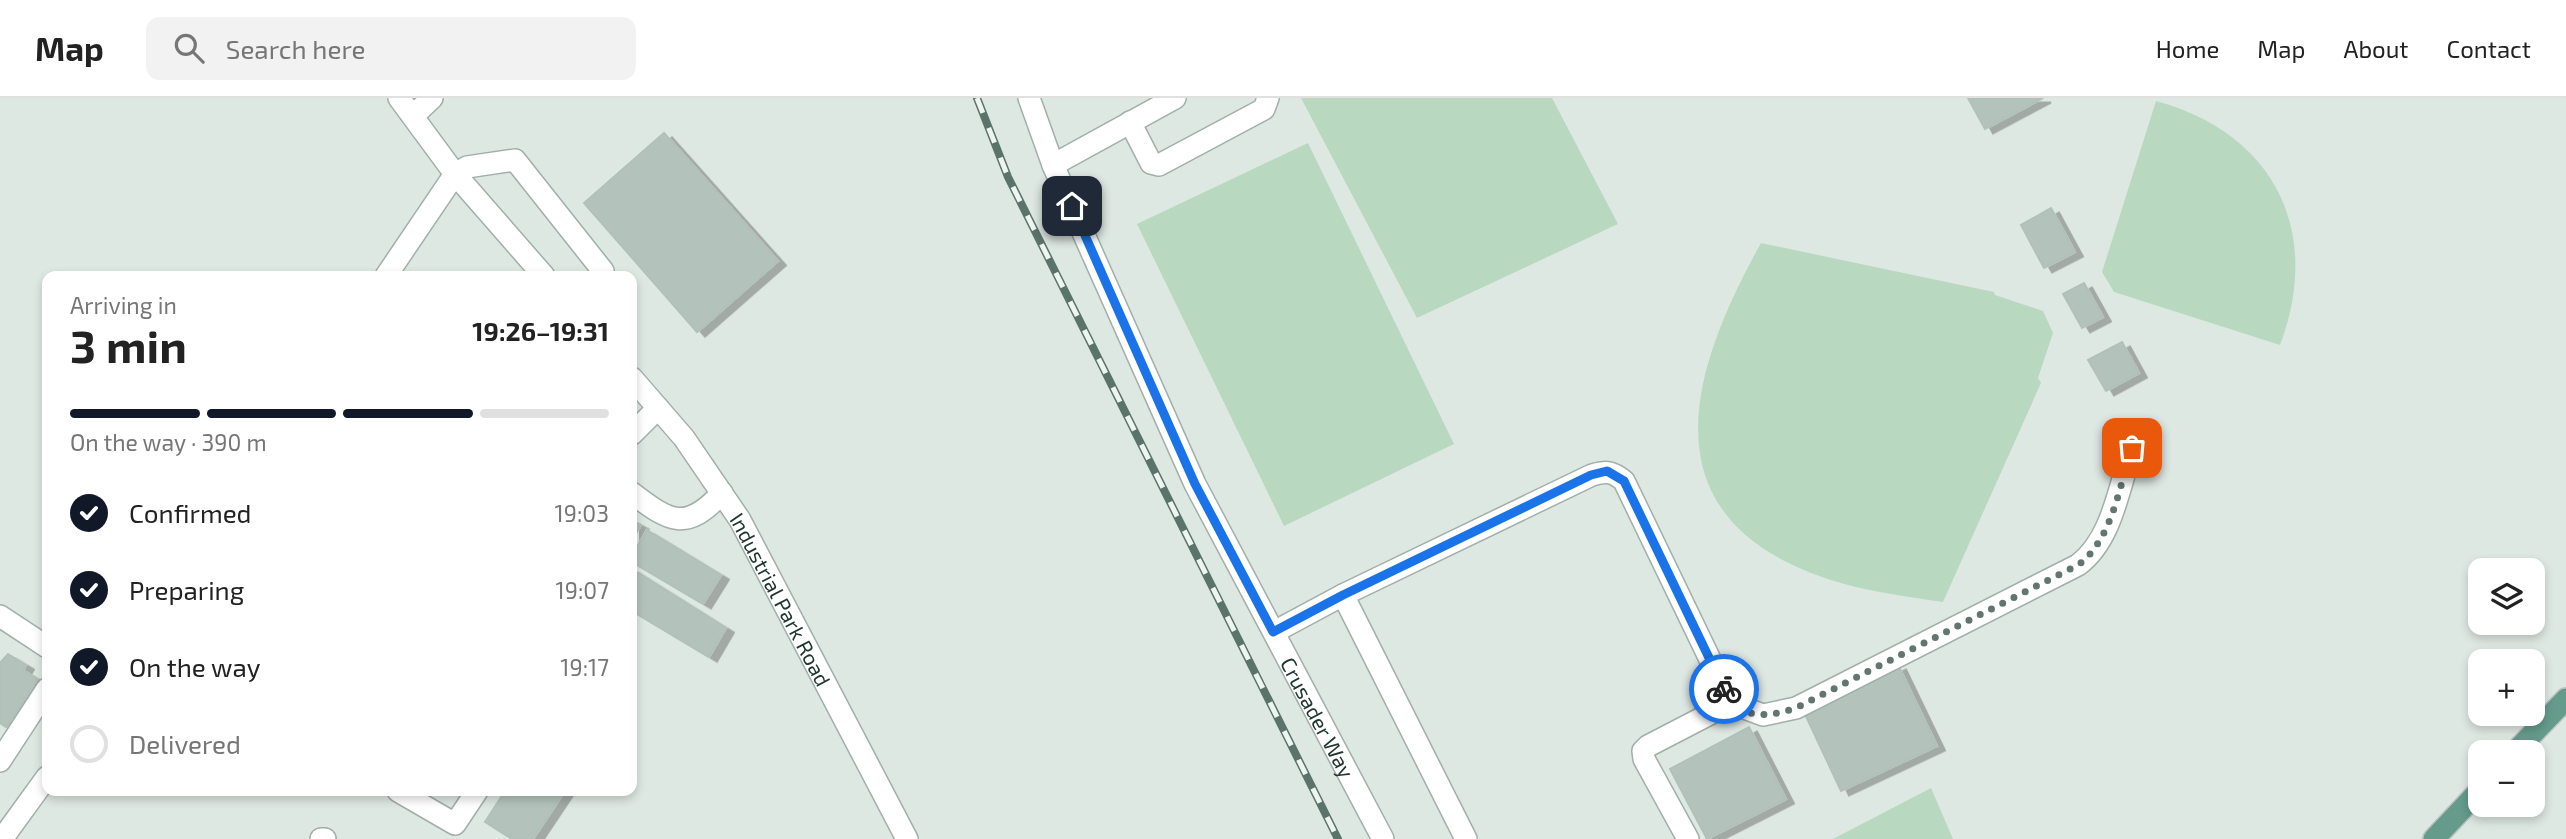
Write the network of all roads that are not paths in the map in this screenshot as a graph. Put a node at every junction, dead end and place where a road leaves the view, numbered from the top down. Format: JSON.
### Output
{"nodes":[{"id":1,"x":399,"y":98,"type":"edge"},
{"id":2,"x":432,"y":98,"type":"edge"},
{"id":3,"x":1029,"y":98,"type":"edge"},
{"id":4,"x":1175,"y":98,"type":"edge"},
{"id":5,"x":1268,"y":98,"type":"edge"},
{"id":6,"x":414,"y":115,"type":"junction"},
{"id":7,"x":1130,"y":122,"type":"junction"},
{"id":8,"x":1053,"y":165,"type":"junction"},
{"id":9,"x":455,"y":174,"type":"junction"},
{"id":10,"x":389,"y":271,"type":"edge"},
{"id":11,"x":540,"y":271,"type":"edge"},
{"id":12,"x":603,"y":271,"type":"dead end"},
{"id":13,"x":637,"y":384,"type":"edge"},
{"id":14,"x":658,"y":408,"type":"junction"},
{"id":15,"x":637,"y":429,"type":"edge"},
{"id":16,"x":2132,"y":448,"type":"dead end"},
{"id":17,"x":722,"y":494,"type":"junction"},
{"id":18,"x":637,"y":496,"type":"edge"},
{"id":19,"x":1343,"y":595,"type":"junction"},
{"id":20,"x":0,"y":616,"type":"edge"},
{"id":21,"x":1273,"y":632,"type":"junction"},
{"id":22,"x":42,"y":644,"type":"edge"},
{"id":23,"x":42,"y":697,"type":"edge"},
{"id":24,"x":2566,"y":699,"type":"edge"},
{"id":25,"x":1731,"y":703,"type":"junction"},
{"id":26,"x":2527,"y":740,"type":"edge"},
{"id":27,"x":0,"y":761,"type":"edge"},
{"id":28,"x":42,"y":784,"type":"edge"},
{"id":29,"x":411,"y":796,"type":"edge"},
{"id":30,"x":474,"y":796,"type":"edge"},
{"id":31,"x":2468,"y":803,"type":"edge"},
{"id":32,"x":906,"y":838,"type":"edge"},
{"id":33,"x":2,"y":839,"type":"edge"},
{"id":34,"x":1383,"y":839,"type":"edge"},
{"id":35,"x":1466,"y":839,"type":"edge"},
{"id":36,"x":1688,"y":839,"type":"edge"},
{"id":37,"x":2434,"y":839,"type":"edge"}],
"edges":[{"from":1,"to":6,"type":"street"},
{"from":2,"to":6,"type":"street"},
{"from":3,"to":8,"type":"street","name":"Crusader Way"},
{"from":4,"to":7,"type":"street"},
{"from":5,"to":7,"type":"street"},
{"from":6,"to":9,"type":"street"},
{"from":7,"to":8,"type":"street"},
{"from":8,"to":21,"type":"street","name":"Crusader Way"},
{"from":9,"to":10,"type":"street"},
{"from":9,"to":11,"type":"street"},
{"from":9,"to":12,"type":"street"},
{"from":13,"to":14,"type":"street","name":"Industrial Park Road"},
{"from":14,"to":15,"type":"street"},
{"from":14,"to":17,"type":"street","name":"Industrial Park Road"},
{"from":16,"to":25,"type":"street"},
{"from":17,"to":18,"type":"street"},
{"from":17,"to":32,"type":"street","name":"Industrial Park Road"},
{"from":19,"to":21,"type":"street"},
{"from":19,"to":25,"type":"street"},
{"from":19,"to":35,"type":"street"},
{"from":20,"to":22,"type":"street"},
{"from":21,"to":34,"type":"street","name":"Crusader Way"},
{"from":23,"to":27,"type":"street"},
{"from":24,"to":26,"type":"main road"},
{"from":25,"to":36,"type":"street"},
{"from":28,"to":33,"type":"street"},
{"from":29,"to":30,"type":"street"},
{"from":31,"to":37,"type":"main road"}]}
